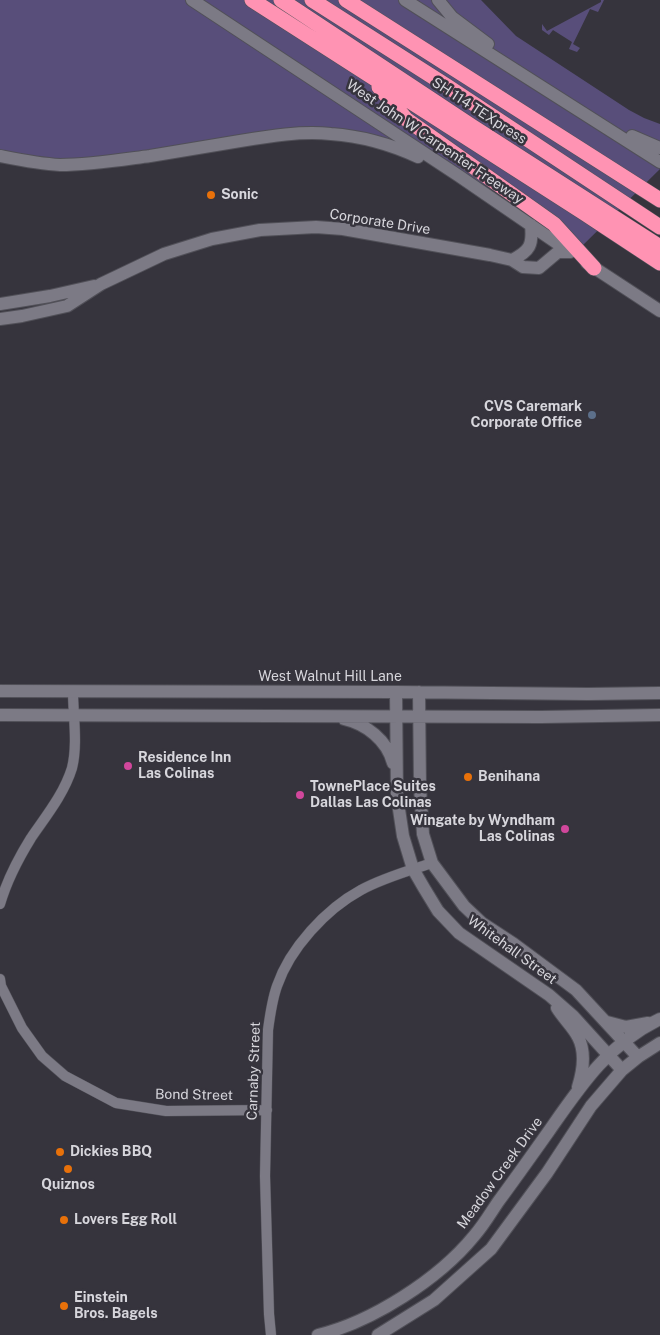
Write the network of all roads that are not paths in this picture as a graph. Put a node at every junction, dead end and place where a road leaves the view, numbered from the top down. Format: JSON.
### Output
{"nodes":[{"id":1,"x":192,"y":0,"type":"edge"},
{"id":2,"x":252,"y":0,"type":"edge"},
{"id":3,"x":280,"y":0,"type":"edge"},
{"id":4,"x":312,"y":0,"type":"edge"},
{"id":5,"x":346,"y":0,"type":"edge"},
{"id":6,"x":405,"y":0,"type":"edge"},
{"id":7,"x":438,"y":0,"type":"edge"},
{"id":8,"x":370,"y":77,"type":"junction"},
{"id":9,"x":448,"y":86,"type":"junction"},
{"id":10,"x":559,"y":99,"type":"junction"},
{"id":11,"x":589,"y":117,"type":"junction"},
{"id":12,"x":660,"y":148,"type":"edge"},
{"id":13,"x":0,"y":156,"type":"edge"},
{"id":14,"x":660,"y":162,"type":"edge"},
{"id":15,"x":621,"y":175,"type":"junction"},
{"id":16,"x":459,"y":176,"type":"junction"},
{"id":17,"x":660,"y":200,"type":"edge"},
{"id":18,"x":531,"y":225,"type":"junction"},
{"id":19,"x":660,"y":227,"type":"edge"},
{"id":20,"x":660,"y":247,"type":"edge"},
{"id":21,"x":569,"y":252,"type":"junction"},
{"id":22,"x":512,"y":260,"type":"junction"},
{"id":23,"x":660,"y":263,"type":"edge"},
{"id":24,"x":594,"y":268,"type":"junction"},
{"id":25,"x":101,"y":284,"type":"junction"},
{"id":26,"x":20,"y":302,"type":"junction"},
{"id":27,"x":0,"y":304,"type":"edge"},
{"id":28,"x":660,"y":311,"type":"edge"},
{"id":29,"x":21,"y":317,"type":"junction"},
{"id":30,"x":0,"y":319,"type":"edge"},
{"id":31,"x":3,"y":689,"type":"edge"},
{"id":32,"x":73,"y":691,"type":"junction"},
{"id":33,"x":396,"y":692,"type":"junction"},
{"id":34,"x":419,"y":692,"type":"junction"},
{"id":35,"x":660,"y":693,"type":"edge"},
{"id":36,"x":0,"y":715,"type":"edge"},
{"id":37,"x":73,"y":715,"type":"junction"},
{"id":38,"x":660,"y":715,"type":"edge"},
{"id":39,"x":327,"y":716,"type":"junction"},
{"id":40,"x":396,"y":716,"type":"junction"},
{"id":41,"x":419,"y":716,"type":"junction"},
{"id":42,"x":396,"y":775,"type":"junction"},
{"id":43,"x":432,"y":863,"type":"junction"},
{"id":44,"x":413,"y":869,"type":"junction"},
{"id":45,"x":0,"y":904,"type":"edge"},
{"id":46,"x":0,"y":983,"type":"edge"},
{"id":47,"x":549,"y":995,"type":"junction"},
{"id":48,"x":656,"y":1021,"type":"edge"},
{"id":49,"x":607,"y":1022,"type":"junction"},
{"id":50,"x":624,"y":1041,"type":"junction"},
{"id":51,"x":660,"y":1043,"type":"edge"},
{"id":52,"x":608,"y":1055,"type":"junction"},
{"id":53,"x":638,"y":1057,"type":"junction"},
{"id":54,"x":622,"y":1070,"type":"junction"},
{"id":55,"x":576,"y":1093,"type":"junction"},
{"id":56,"x":267,"y":1110,"type":"junction"},
{"id":57,"x":271,"y":1335,"type":"edge"},
{"id":58,"x":318,"y":1335,"type":"edge"},
{"id":59,"x":378,"y":1335,"type":"edge"}],
"edges":[{"from":1,"to":16,"type":"main road","name":"West John W Carpenter Freeway"},
{"from":2,"to":8,"type":"highway","name":"West John W Carpenter Freeway"},
{"from":3,"to":20,"type":"highway","name":"SH 114 TEXpress"},
{"from":4,"to":9,"type":"highway","name":"SH 114 TEXpress"},
{"from":5,"to":15,"type":"highway"},
{"from":6,"to":10,"type":"main road"},
{"from":7,"to":10,"type":"main road"},
{"from":8,"to":23,"type":"highway","name":"West John W Carpenter Freeway"},
{"from":8,"to":24,"type":"highway"},
{"from":9,"to":15,"type":"highway"},
{"from":9,"to":19,"type":"highway","name":"SH 114 TEXpress"},
{"from":10,"to":11,"type":"main road"},
{"from":11,"to":12,"type":"main road"},
{"from":11,"to":14,"type":"main road"},
{"from":13,"to":16,"type":"main road"},
{"from":15,"to":17,"type":"highway"},
{"from":16,"to":18,"type":"main road","name":"West John W Carpenter Freeway"},
{"from":18,"to":21,"type":"main road","name":"West John W Carpenter Freeway"},
{"from":18,"to":22,"type":"main road"},
{"from":21,"to":22,"type":"main road","name":"Corporate Drive"},
{"from":21,"to":24,"type":"main road","name":"West John W Carpenter Freeway"},
{"from":22,"to":25,"type":"main road","name":"Corporate Drive"},
{"from":24,"to":28,"type":"main road","name":"West John W Carpenter Freeway"},
{"from":25,"to":26,"type":"main road","name":"Corporate Drive"},
{"from":25,"to":29,"type":"main road","name":"Corporate Drive"},
{"from":26,"to":27,"type":"main road","name":"Corporate Drive"},
{"from":26,"to":29,"type":"main road"},
{"from":29,"to":30,"type":"main road","name":"Corporate Drive"},
{"from":31,"to":32,"type":"main road","name":"West Walnut Hill Lane"},
{"from":32,"to":33,"type":"main road","name":"West Walnut Hill Lane"},
{"from":32,"to":37,"type":"street"},
{"from":33,"to":34,"type":"main road","name":"West Walnut Hill Lane"},
{"from":33,"to":40,"type":"main road","name":"Whitehall Street"},
{"from":34,"to":35,"type":"main road","name":"West Walnut Hill Lane"},
{"from":34,"to":41,"type":"main road","name":"Whitehall Street"},
{"from":36,"to":37,"type":"main road"},
{"from":37,"to":39,"type":"main road"},
{"from":37,"to":45,"type":"street"},
{"from":38,"to":41,"type":"main road"},
{"from":39,"to":40,"type":"main road"},
{"from":39,"to":42,"type":"main road"},
{"from":40,"to":41,"type":"main road"},
{"from":40,"to":42,"type":"main road","name":"Whitehall Street"},
{"from":41,"to":43,"type":"main road","name":"Whitehall Street"},
{"from":42,"to":44,"type":"main road","name":"Whitehall Street"},
{"from":43,"to":44,"type":"street","name":"Carnaby Street"},
{"from":43,"to":49,"type":"main road","name":"Whitehall Street"},
{"from":44,"to":47,"type":"main road","name":"Whitehall Street"},
{"from":44,"to":56,"type":"street","name":"Carnaby Street"},
{"from":46,"to":56,"type":"street","name":"Bond Street"},
{"from":47,"to":52,"type":"main road","name":"Whitehall Street"},
{"from":47,"to":55,"type":"main road"},
{"from":48,"to":49,"type":"main road"},
{"from":48,"to":50,"type":"main road","name":"Meadow Creek Drive"},
{"from":49,"to":50,"type":"main road","name":"Whitehall Street"},
{"from":50,"to":52,"type":"main road","name":"Meadow Creek Drive"},
{"from":50,"to":53,"type":"main road","name":"Whitehall Street"},
{"from":51,"to":53,"type":"main road"},
{"from":52,"to":54,"type":"main road","name":"Whitehall Street"},
{"from":52,"to":55,"type":"main road","name":"Meadow Creek Drive"},
{"from":53,"to":54,"type":"main road"},
{"from":54,"to":59,"type":"main road"},
{"from":55,"to":58,"type":"main road","name":"Meadow Creek Drive"},
{"from":56,"to":57,"type":"street","name":"Carnaby Street"}]}
